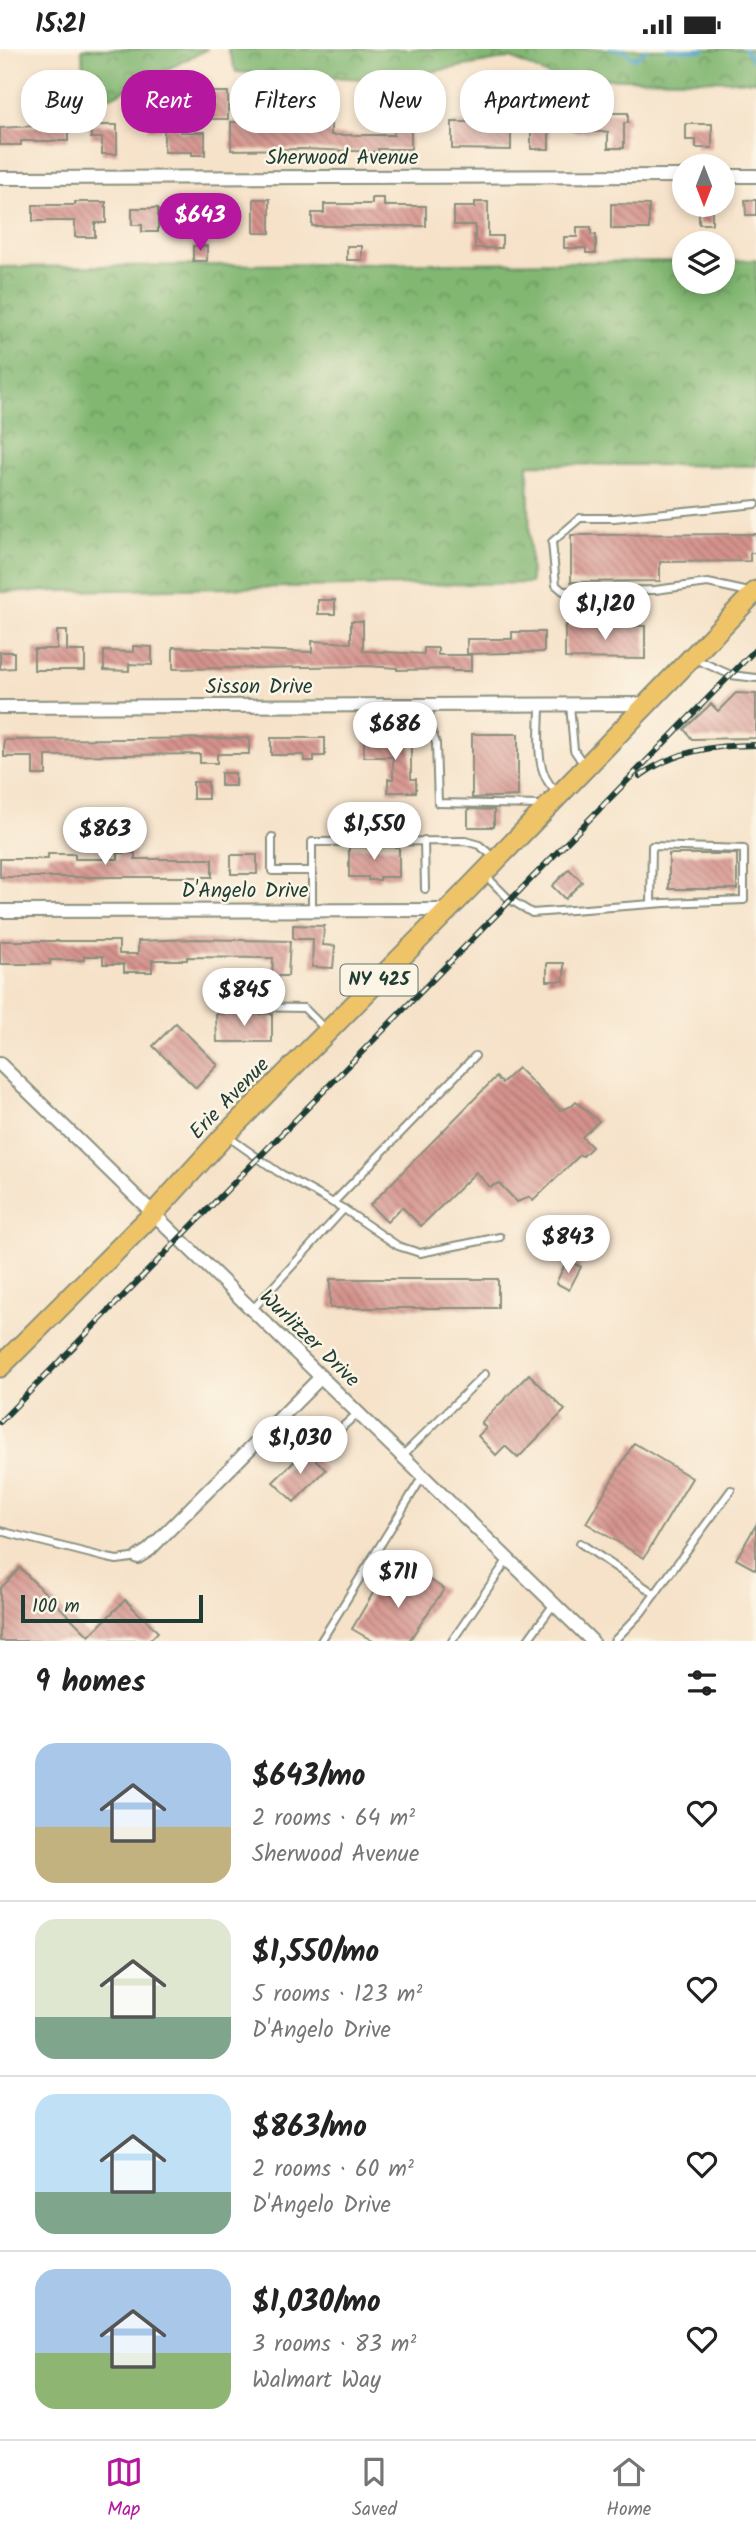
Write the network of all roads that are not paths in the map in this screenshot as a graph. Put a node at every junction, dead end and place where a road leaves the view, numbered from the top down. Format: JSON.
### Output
{"nodes":[{"id":1,"x":672,"y":176,"type":"edge"},
{"id":2,"x":735,"y":176,"type":"edge"},
{"id":3,"x":756,"y":176,"type":"edge"},
{"id":4,"x":0,"y":178,"type":"edge"},
{"id":5,"x":756,"y":504,"type":"edge"},
{"id":6,"x":755,"y":592,"type":"edge"},
{"id":7,"x":690,"y":657,"type":"junction"},
{"id":8,"x":756,"y":678,"type":"edge"},
{"id":9,"x":645,"y":704,"type":"junction"},
{"id":10,"x":429,"y":705,"type":"junction"},
{"id":11,"x":540,"y":705,"type":"junction"},
{"id":12,"x":570,"y":705,"type":"junction"},
{"id":13,"x":0,"y":707,"type":"edge"},
{"id":14,"x":586,"y":767,"type":"junction"},
{"id":15,"x":554,"y":799,"type":"junction"},
{"id":16,"x":272,"y":837,"type":"dead end"},
{"id":17,"x":424,"y":840,"type":"junction"},
{"id":18,"x":490,"y":866,"type":"junction"},
{"id":19,"x":312,"y":871,"type":"junction"},
{"id":20,"x":425,"y":889,"type":"dead end"},
{"id":21,"x":651,"y":904,"type":"junction"},
{"id":22,"x":448,"y":910,"type":"junction"},
{"id":23,"x":0,"y":911,"type":"edge"},
{"id":24,"x":312,"y":911,"type":"junction"},
{"id":25,"x":239,"y":1007,"type":"dead end"},
{"id":26,"x":327,"y":1032,"type":"junction"},
{"id":27,"x":475,"y":1056,"type":"dead end"},
{"id":28,"x":0,"y":1064,"type":"edge"},
{"id":29,"x":225,"y":1135,"type":"junction"},
{"id":30,"x":333,"y":1203,"type":"junction"},
{"id":31,"x":344,"y":1209,"type":"junction"},
{"id":32,"x":153,"y":1214,"type":"junction"},
{"id":33,"x":500,"y":1237,"type":"dead end"},
{"id":34,"x":253,"y":1310,"type":"junction"},
{"id":35,"x":0,"y":1367,"type":"edge"},
{"id":36,"x":485,"y":1374,"type":"dead end"},
{"id":37,"x":321,"y":1377,"type":"junction"},
{"id":38,"x":358,"y":1413,"type":"junction"},
{"id":39,"x":260,"y":1437,"type":"junction"},
{"id":40,"x":402,"y":1456,"type":"junction"},
{"id":41,"x":423,"y":1476,"type":"junction"},
{"id":42,"x":731,"y":1490,"type":"dead end"},
{"id":43,"x":0,"y":1531,"type":"edge"},
{"id":44,"x":580,"y":1543,"type":"dead end"},
{"id":45,"x":138,"y":1557,"type":"joint"},
{"id":46,"x":508,"y":1559,"type":"junction"},
{"id":47,"x":655,"y":1594,"type":"junction"},
{"id":48,"x":554,"y":1604,"type":"junction"},
{"id":49,"x":584,"y":1638,"type":"edge"},
{"id":50,"x":321,"y":1641,"type":"edge"},
{"id":51,"x":452,"y":1641,"type":"edge"},
{"id":52,"x":527,"y":1641,"type":"edge"},
{"id":53,"x":614,"y":1641,"type":"edge"}],
"edges":[{"from":1,"to":4,"type":"street","name":"Sherwood Avenue"},
{"from":2,"to":3,"type":"street"},
{"from":5,"to":6,"type":"lane"},
{"from":6,"to":7,"type":"main road","name":"Erie Avenue","number":"NY 425"},
{"from":7,"to":8,"type":"lane"},
{"from":7,"to":9,"type":"main road","name":"Erie Avenue","number":"NY 425"},
{"from":9,"to":12,"type":"street","name":"Sisson Drive"},
{"from":9,"to":14,"type":"main road","name":"Erie Avenue","number":"NY 425"},
{"from":10,"to":11,"type":"street","name":"Sisson Drive"},
{"from":10,"to":13,"type":"street","name":"Sisson Drive"},
{"from":10,"to":15,"type":"lane"},
{"from":11,"to":12,"type":"street","name":"Sisson Drive"},
{"from":11,"to":15,"type":"lane"},
{"from":12,"to":14,"type":"lane"},
{"from":14,"to":15,"type":"main road","name":"Erie Avenue","number":"NY 425"},
{"from":15,"to":18,"type":"main road","name":"Erie Avenue","number":"NY 425"},
{"from":16,"to":19,"type":"lane"},
{"from":17,"to":18,"type":"lane"},
{"from":17,"to":19,"type":"lane"},
{"from":17,"to":20,"type":"lane"},
{"from":18,"to":21,"type":"lane"},
{"from":18,"to":22,"type":"main road","name":"Erie Avenue","number":"NY 425"},
{"from":19,"to":24,"type":"lane"},
{"from":21,"to":21,"type":"lane"},
{"from":22,"to":24,"type":"street","name":"D'Angelo Drive"},
{"from":22,"to":26,"type":"main road","name":"Erie Avenue","number":"NY 425"},
{"from":23,"to":24,"type":"street","name":"D'Angelo Drive"},
{"from":25,"to":26,"type":"lane"},
{"from":26,"to":29,"type":"main road","name":"Erie Avenue","number":"NY 425"},
{"from":27,"to":30,"type":"lane"},
{"from":28,"to":32,"type":"street","name":"Wurlitzer Drive"},
{"from":29,"to":30,"type":"lane"},
{"from":29,"to":32,"type":"main road","name":"Erie Avenue","number":"NY 425"},
{"from":30,"to":31,"type":"lane"},
{"from":31,"to":33,"type":"lane"},
{"from":31,"to":34,"type":"lane"},
{"from":32,"to":34,"type":"street","name":"Wurlitzer Drive"},
{"from":32,"to":35,"type":"main road","name":"Erie Avenue","number":"NY 425"},
{"from":34,"to":37,"type":"street","name":"Wurlitzer Drive"},
{"from":36,"to":40,"type":"lane"},
{"from":37,"to":38,"type":"street","name":"Wurlitzer Drive"},
{"from":37,"to":39,"type":"street"},
{"from":38,"to":39,"type":"lane"},
{"from":38,"to":40,"type":"street","name":"Wurlitzer Drive"},
{"from":39,"to":45,"type":"street"},
{"from":40,"to":41,"type":"street","name":"Wurlitzer Drive"},
{"from":41,"to":46,"type":"street","name":"Wurlitzer Drive"},
{"from":41,"to":50,"type":"lane"},
{"from":42,"to":47,"type":"lane"},
{"from":43,"to":45,"type":"lane"},
{"from":44,"to":47,"type":"lane"},
{"from":46,"to":48,"type":"street","name":"Wurlitzer Drive"},
{"from":46,"to":51,"type":"lane"},
{"from":47,"to":53,"type":"lane"},
{"from":48,"to":49,"type":"street","name":"Wurlitzer Drive"},
{"from":48,"to":52,"type":"lane"}]}
